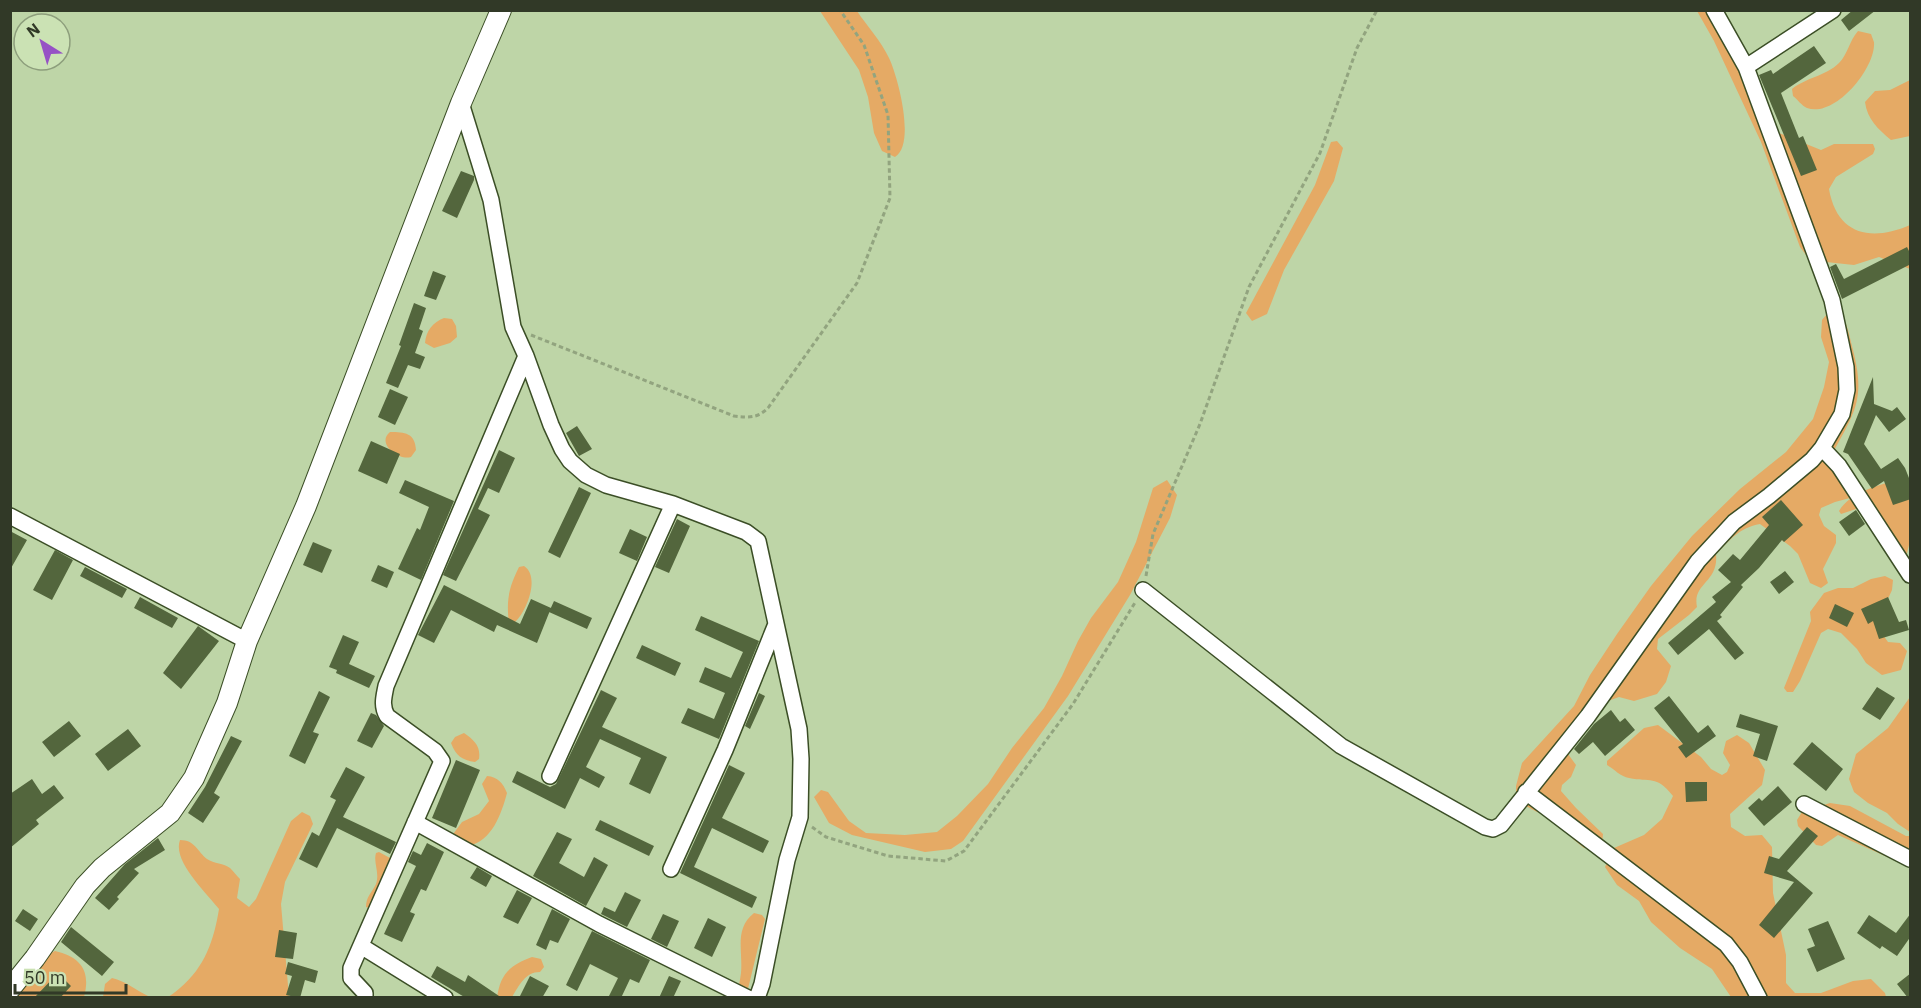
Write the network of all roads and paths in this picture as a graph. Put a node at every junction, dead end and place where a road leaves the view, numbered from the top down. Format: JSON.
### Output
{"nodes":[{"id":1,"x":501,"y":10,"type":"edge"},
{"id":2,"x":840,"y":10,"type":"edge"},
{"id":3,"x":1377,"y":10,"type":"edge"},
{"id":4,"x":1714,"y":10,"type":"edge"},
{"id":5,"x":1833,"y":10,"type":"edge"},
{"id":6,"x":1746,"y":67,"type":"junction"},
{"id":7,"x":461,"y":103,"type":"junction"},
{"id":8,"x":513,"y":327,"type":"junction"},
{"id":9,"x":526,"y":356,"type":"junction"},
{"id":10,"x":1822,"y":448,"type":"junction"},
{"id":11,"x":673,"y":504,"type":"junction"},
{"id":12,"x":10,"y":516,"type":"edge"},
{"id":13,"x":1911,"y":575,"type":"edge"},
{"id":14,"x":1143,"y":590,"type":"junction"},
{"id":15,"x":776,"y":624,"type":"junction"},
{"id":16,"x":247,"y":641,"type":"junction"},
{"id":17,"x":550,"y":776,"type":"dead end"},
{"id":18,"x":1526,"y":792,"type":"junction"},
{"id":19,"x":1804,"y":804,"type":"dead end"},
{"id":20,"x":800,"y":817,"type":"junction"},
{"id":21,"x":415,"y":822,"type":"junction"},
{"id":22,"x":1911,"y":859,"type":"edge"},
{"id":23,"x":671,"y":869,"type":"dead end"},
{"id":24,"x":362,"y":946,"type":"junction"},
{"id":25,"x":10,"y":989,"type":"edge"},
{"id":26,"x":366,"y":998,"type":"edge"},
{"id":27,"x":445,"y":998,"type":"edge"},
{"id":28,"x":748,"y":998,"type":"edge"},
{"id":29,"x":757,"y":998,"type":"edge"},
{"id":30,"x":1759,"y":998,"type":"edge"}],
"edges":[{"from":1,"to":7,"type":"main road"},
{"from":2,"to":8,"type":"path"},
{"from":3,"to":14,"type":"path"},
{"from":4,"to":6,"type":"street"},
{"from":5,"to":6,"type":"street"},
{"from":6,"to":10,"type":"street"},
{"from":7,"to":8,"type":"street"},
{"from":7,"to":16,"type":"main road"},
{"from":8,"to":9,"type":"street"},
{"from":9,"to":11,"type":"street"},
{"from":9,"to":21,"type":"street"},
{"from":10,"to":13,"type":"street"},
{"from":10,"to":18,"type":"street"},
{"from":11,"to":15,"type":"street"},
{"from":11,"to":17,"type":"street"},
{"from":12,"to":16,"type":"street"},
{"from":14,"to":18,"type":"street"},
{"from":14,"to":20,"type":"path"},
{"from":15,"to":20,"type":"street"},
{"from":15,"to":23,"type":"street"},
{"from":16,"to":25,"type":"main road"},
{"from":18,"to":30,"type":"street"},
{"from":19,"to":22,"type":"street"},
{"from":20,"to":29,"type":"street"},
{"from":21,"to":24,"type":"street"},
{"from":21,"to":28,"type":"street"},
{"from":24,"to":26,"type":"street"},
{"from":24,"to":27,"type":"street"}]}
